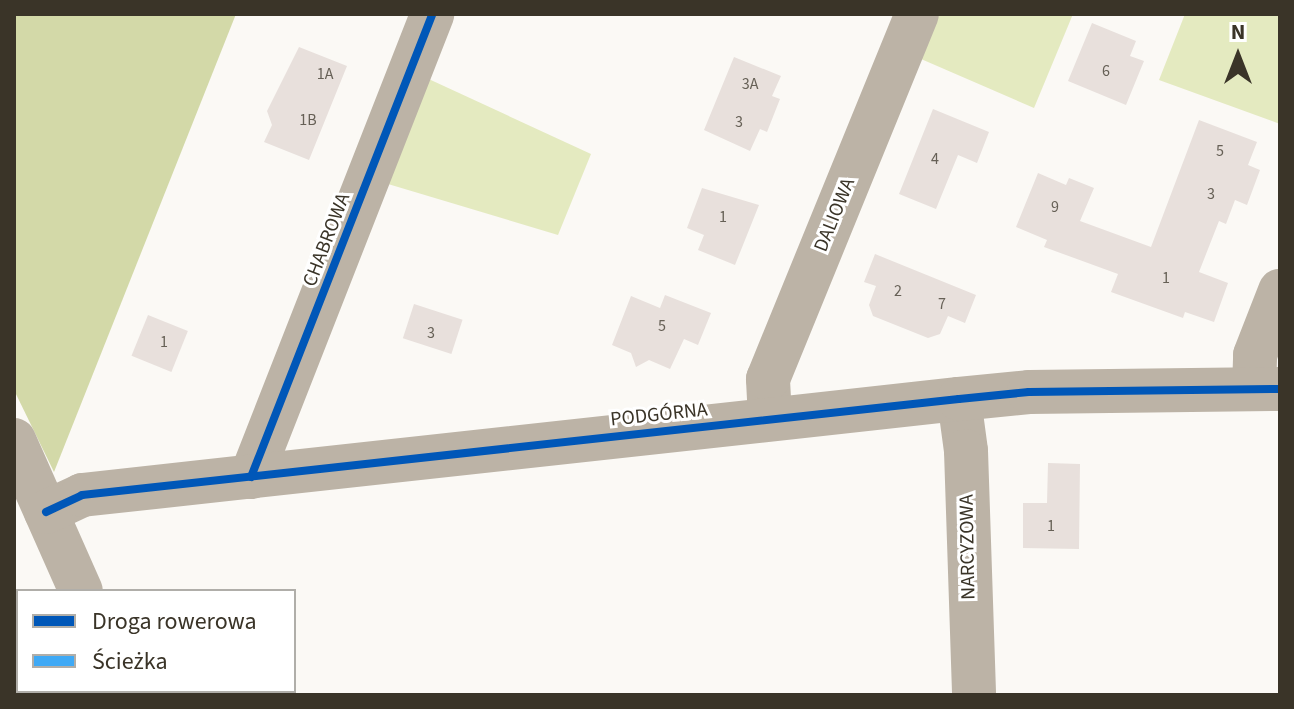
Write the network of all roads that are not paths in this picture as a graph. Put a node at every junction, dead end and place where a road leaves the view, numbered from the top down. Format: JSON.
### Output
{"nodes":[{"id":1,"x":432,"y":14,"type":"edge"},
{"id":2,"x":917,"y":14,"type":"edge"},
{"id":3,"x":1280,"y":291,"type":"edge"},
{"id":4,"x":1267,"y":389,"type":"edge"},
{"id":5,"x":959,"y":399,"type":"junction"},
{"id":6,"x":770,"y":418,"type":"junction"},
{"id":7,"x":14,"y":440,"type":"edge"},
{"id":8,"x":251,"y":477,"type":"junction"},
{"id":9,"x":46,"y":512,"type":"junction"},
{"id":10,"x":80,"y":589,"type":"edge"},
{"id":11,"x":974,"y":695,"type":"edge"}],
"edges":[{"from":1,"to":8,"type":"street","name":"CHABROWA"},
{"from":2,"to":6,"type":"street","name":"DALIOWA"},
{"from":3,"to":4,"type":"street"},
{"from":4,"to":5,"type":"street","name":"PODGÓRNA"},
{"from":5,"to":6,"type":"street","name":"PODGÓRNA"},
{"from":5,"to":11,"type":"street","name":"NARCYZOWA"},
{"from":6,"to":8,"type":"street","name":"PODGÓRNA"},
{"from":7,"to":9,"type":"street"},
{"from":8,"to":9,"type":"street","name":"PODGÓRNA"},
{"from":9,"to":10,"type":"street"}]}
